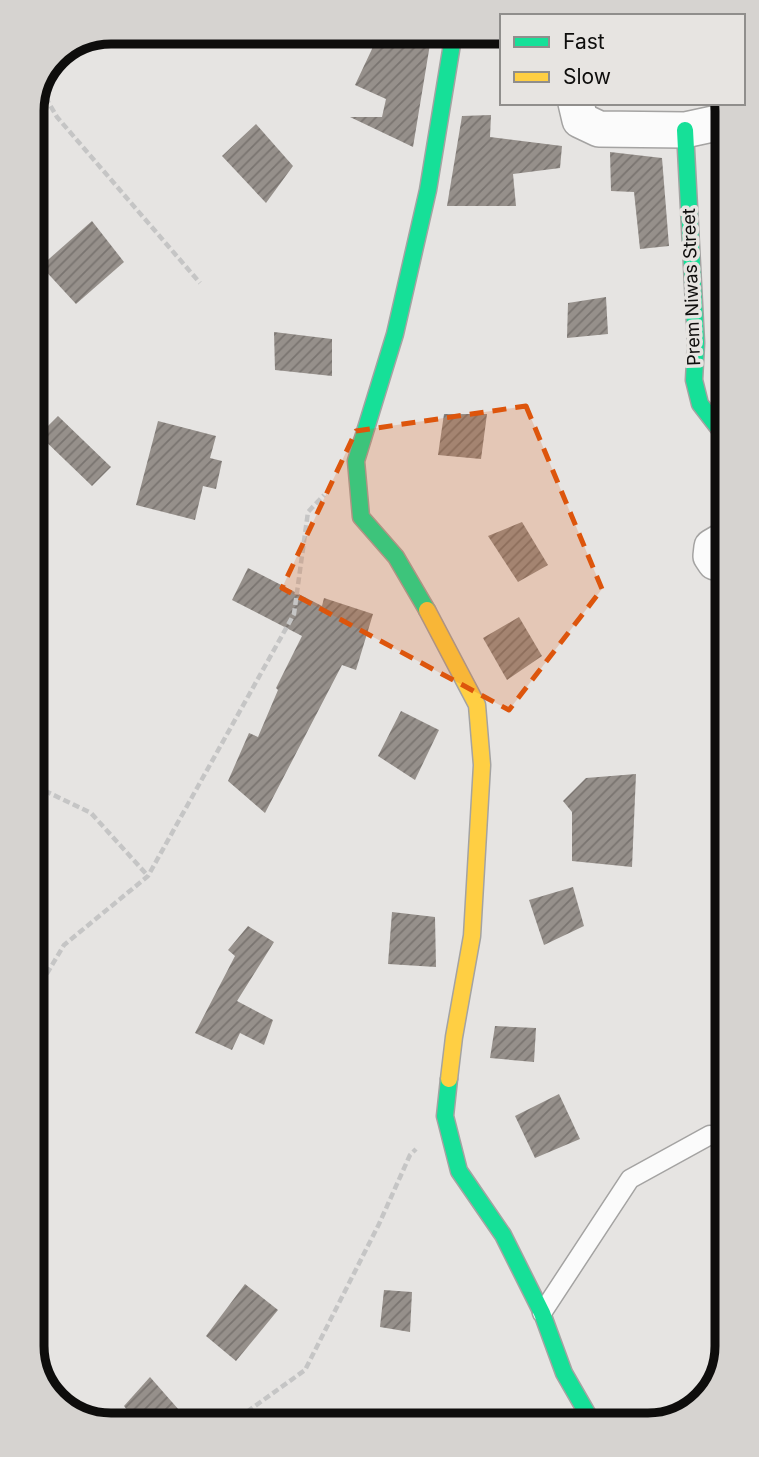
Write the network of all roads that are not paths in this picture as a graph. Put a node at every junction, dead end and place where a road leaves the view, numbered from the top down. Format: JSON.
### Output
{"nodes":[{"id":1,"x":452,"y":44,"type":"edge"},
{"id":2,"x":576,"y":105,"type":"edge"},
{"id":3,"x":715,"y":124,"type":"edge"},
{"id":4,"x":685,"y":130,"type":"junction"},
{"id":5,"x":715,"y":424,"type":"edge"},
{"id":6,"x":715,"y":545,"type":"edge"},
{"id":7,"x":715,"y":562,"type":"edge"},
{"id":8,"x":710,"y":1135,"type":"dead end"},
{"id":9,"x":542,"y":1313,"type":"junction"},
{"id":10,"x":587,"y":1413,"type":"edge"}],
"edges":[{"from":1,"to":9,"type":"street"},
{"from":2,"to":4,"type":"street"},
{"from":3,"to":4,"type":"street"},
{"from":4,"to":5,"type":"street","name":"Prem Niwas Street"},
{"from":6,"to":7,"type":"street"},
{"from":8,"to":9,"type":"lane"},
{"from":9,"to":10,"type":"street"}]}
